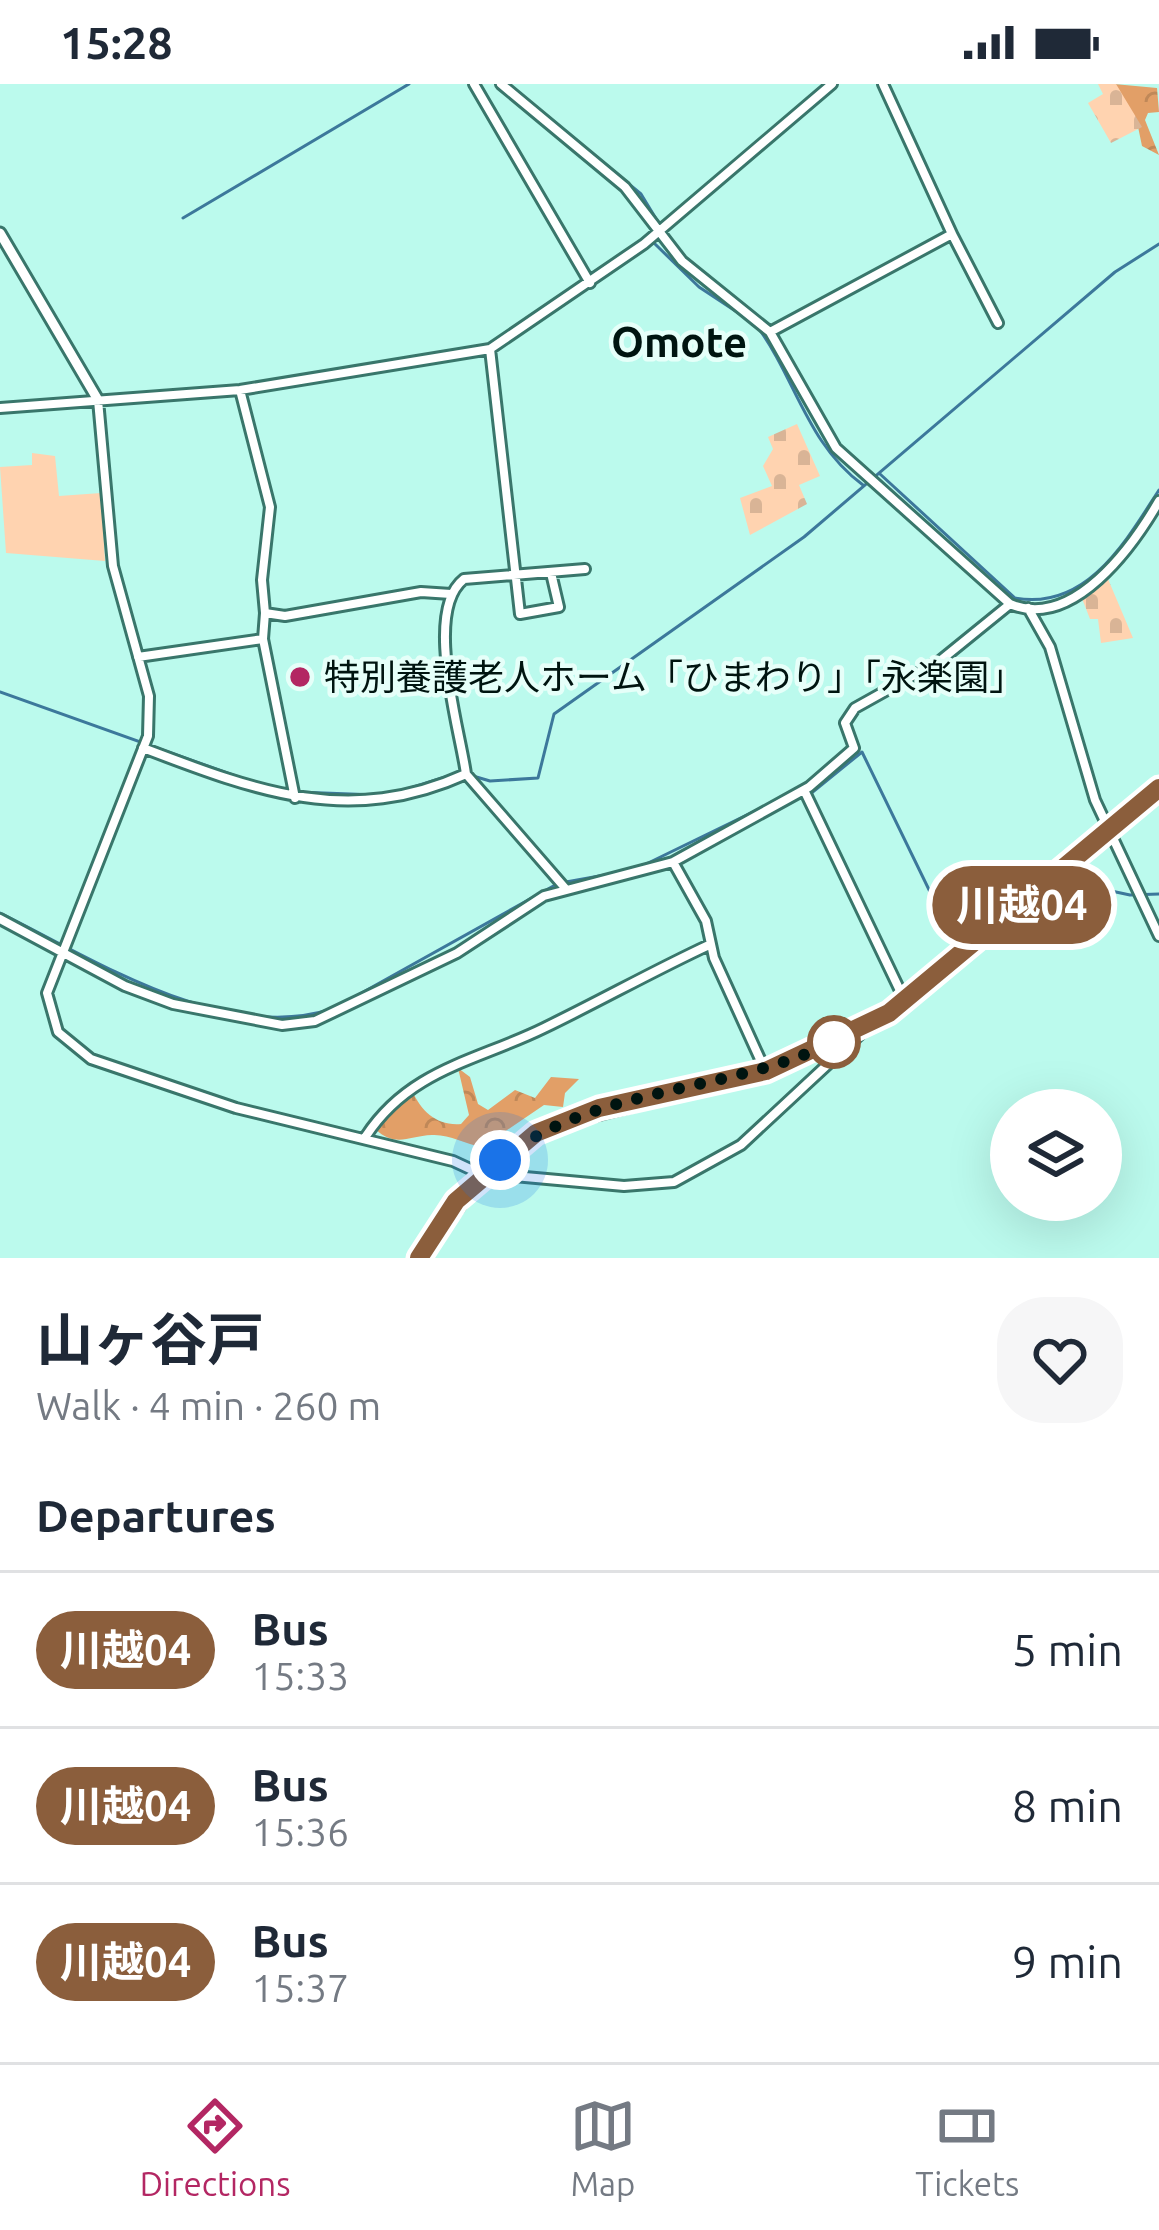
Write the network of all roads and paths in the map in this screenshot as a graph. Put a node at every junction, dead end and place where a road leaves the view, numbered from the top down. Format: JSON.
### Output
{"nodes":[{"id":1,"x":474,"y":84,"type":"edge"},
{"id":2,"x":500,"y":84,"type":"edge"},
{"id":3,"x":832,"y":84,"type":"edge"},
{"id":4,"x":883,"y":84,"type":"edge"},
{"id":5,"x":0,"y":233,"type":"edge"},
{"id":6,"x":657,"y":233,"type":"junction"},
{"id":7,"x":952,"y":233,"type":"junction"},
{"id":8,"x":590,"y":283,"type":"junction"},
{"id":9,"x":998,"y":323,"type":"dead end"},
{"id":10,"x":770,"y":332,"type":"junction"},
{"id":11,"x":490,"y":350,"type":"junction"},
{"id":12,"x":240,"y":390,"type":"junction"},
{"id":13,"x":98,"y":400,"type":"junction"},
{"id":14,"x":0,"y":408,"type":"edge"},
{"id":15,"x":1159,"y":501,"type":"edge"},
{"id":16,"x":585,"y":568,"type":"dead end"},
{"id":17,"x":551,"y":573,"type":"junction"},
{"id":18,"x":516,"y":574,"type":"junction"},
{"id":19,"x":451,"y":593,"type":"junction"},
{"id":20,"x":1010,"y":604,"type":"junction"},
{"id":21,"x":1028,"y":608,"type":"junction"},
{"id":22,"x":266,"y":613,"type":"junction"},
{"id":23,"x":263,"y":639,"type":"junction"},
{"id":24,"x":138,"y":657,"type":"junction"},
{"id":25,"x":143,"y":748,"type":"junction"},
{"id":26,"x":466,"y":774,"type":"junction"},
{"id":27,"x":1159,"y":788,"type":"edge"},
{"id":28,"x":803,"y":790,"type":"junction"},
{"id":29,"x":295,"y":798,"type":"junction"},
{"id":30,"x":1109,"y":830,"type":"junction"},
{"id":31,"x":673,"y":862,"type":"junction"},
{"id":32,"x":565,"y":888,"type":"junction"},
{"id":33,"x":0,"y":919,"type":"edge"},
{"id":34,"x":1159,"y":936,"type":"edge"},
{"id":35,"x":709,"y":945,"type":"junction"},
{"id":36,"x":62,"y":950,"type":"junction"},
{"id":37,"x":905,"y":1003,"type":"junction"},
{"id":38,"x":871,"y":1023,"type":"junction"},
{"id":39,"x":766,"y":1071,"type":"junction"},
{"id":40,"x":366,"y":1136,"type":"junction"},
{"id":41,"x":484,"y":1174,"type":"junction"},
{"id":42,"x":419,"y":1258,"type":"edge"}],
"edges":[{"from":1,"to":8,"type":"street"},
{"from":2,"to":6,"type":"street"},
{"from":3,"to":6,"type":"street"},
{"from":4,"to":7,"type":"street"},
{"from":5,"to":13,"type":"street"},
{"from":6,"to":8,"type":"street"},
{"from":6,"to":10,"type":"street"},
{"from":7,"to":9,"type":"street"},
{"from":7,"to":10,"type":"street"},
{"from":8,"to":11,"type":"street"},
{"from":10,"to":20,"type":"street"},
{"from":11,"to":12,"type":"street"},
{"from":11,"to":18,"type":"street"},
{"from":12,"to":13,"type":"street"},
{"from":12,"to":22,"type":"street"},
{"from":13,"to":14,"type":"street"},
{"from":13,"to":24,"type":"street"},
{"from":15,"to":21,"type":"street"},
{"from":16,"to":17,"type":"street"},
{"from":17,"to":18,"type":"street"},
{"from":17,"to":18,"type":"street"},
{"from":18,"to":19,"type":"street"},
{"from":19,"to":22,"type":"street"},
{"from":19,"to":26,"type":"street"},
{"from":20,"to":21,"type":"street"},
{"from":20,"to":28,"type":"street"},
{"from":21,"to":30,"type":"street"},
{"from":22,"to":23,"type":"street"},
{"from":23,"to":24,"type":"street"},
{"from":23,"to":29,"type":"street"},
{"from":24,"to":25,"type":"street"},
{"from":25,"to":29,"type":"street"},
{"from":25,"to":36,"type":"street"},
{"from":26,"to":29,"type":"street"},
{"from":26,"to":32,"type":"street"},
{"from":27,"to":30,"type":"main road"},
{"from":28,"to":31,"type":"street"},
{"from":28,"to":37,"type":"street"},
{"from":30,"to":34,"type":"street"},
{"from":30,"to":37,"type":"main road"},
{"from":31,"to":32,"type":"street"},
{"from":31,"to":35,"type":"street"},
{"from":32,"to":36,"type":"street"},
{"from":33,"to":36,"type":"street"},
{"from":35,"to":39,"type":"street"},
{"from":35,"to":40,"type":"street"},
{"from":36,"to":40,"type":"street"},
{"from":37,"to":38,"type":"main road"},
{"from":38,"to":39,"type":"main road"},
{"from":38,"to":41,"type":"street"},
{"from":39,"to":41,"type":"main road"},
{"from":40,"to":41,"type":"street"},
{"from":41,"to":42,"type":"main road"}]}
